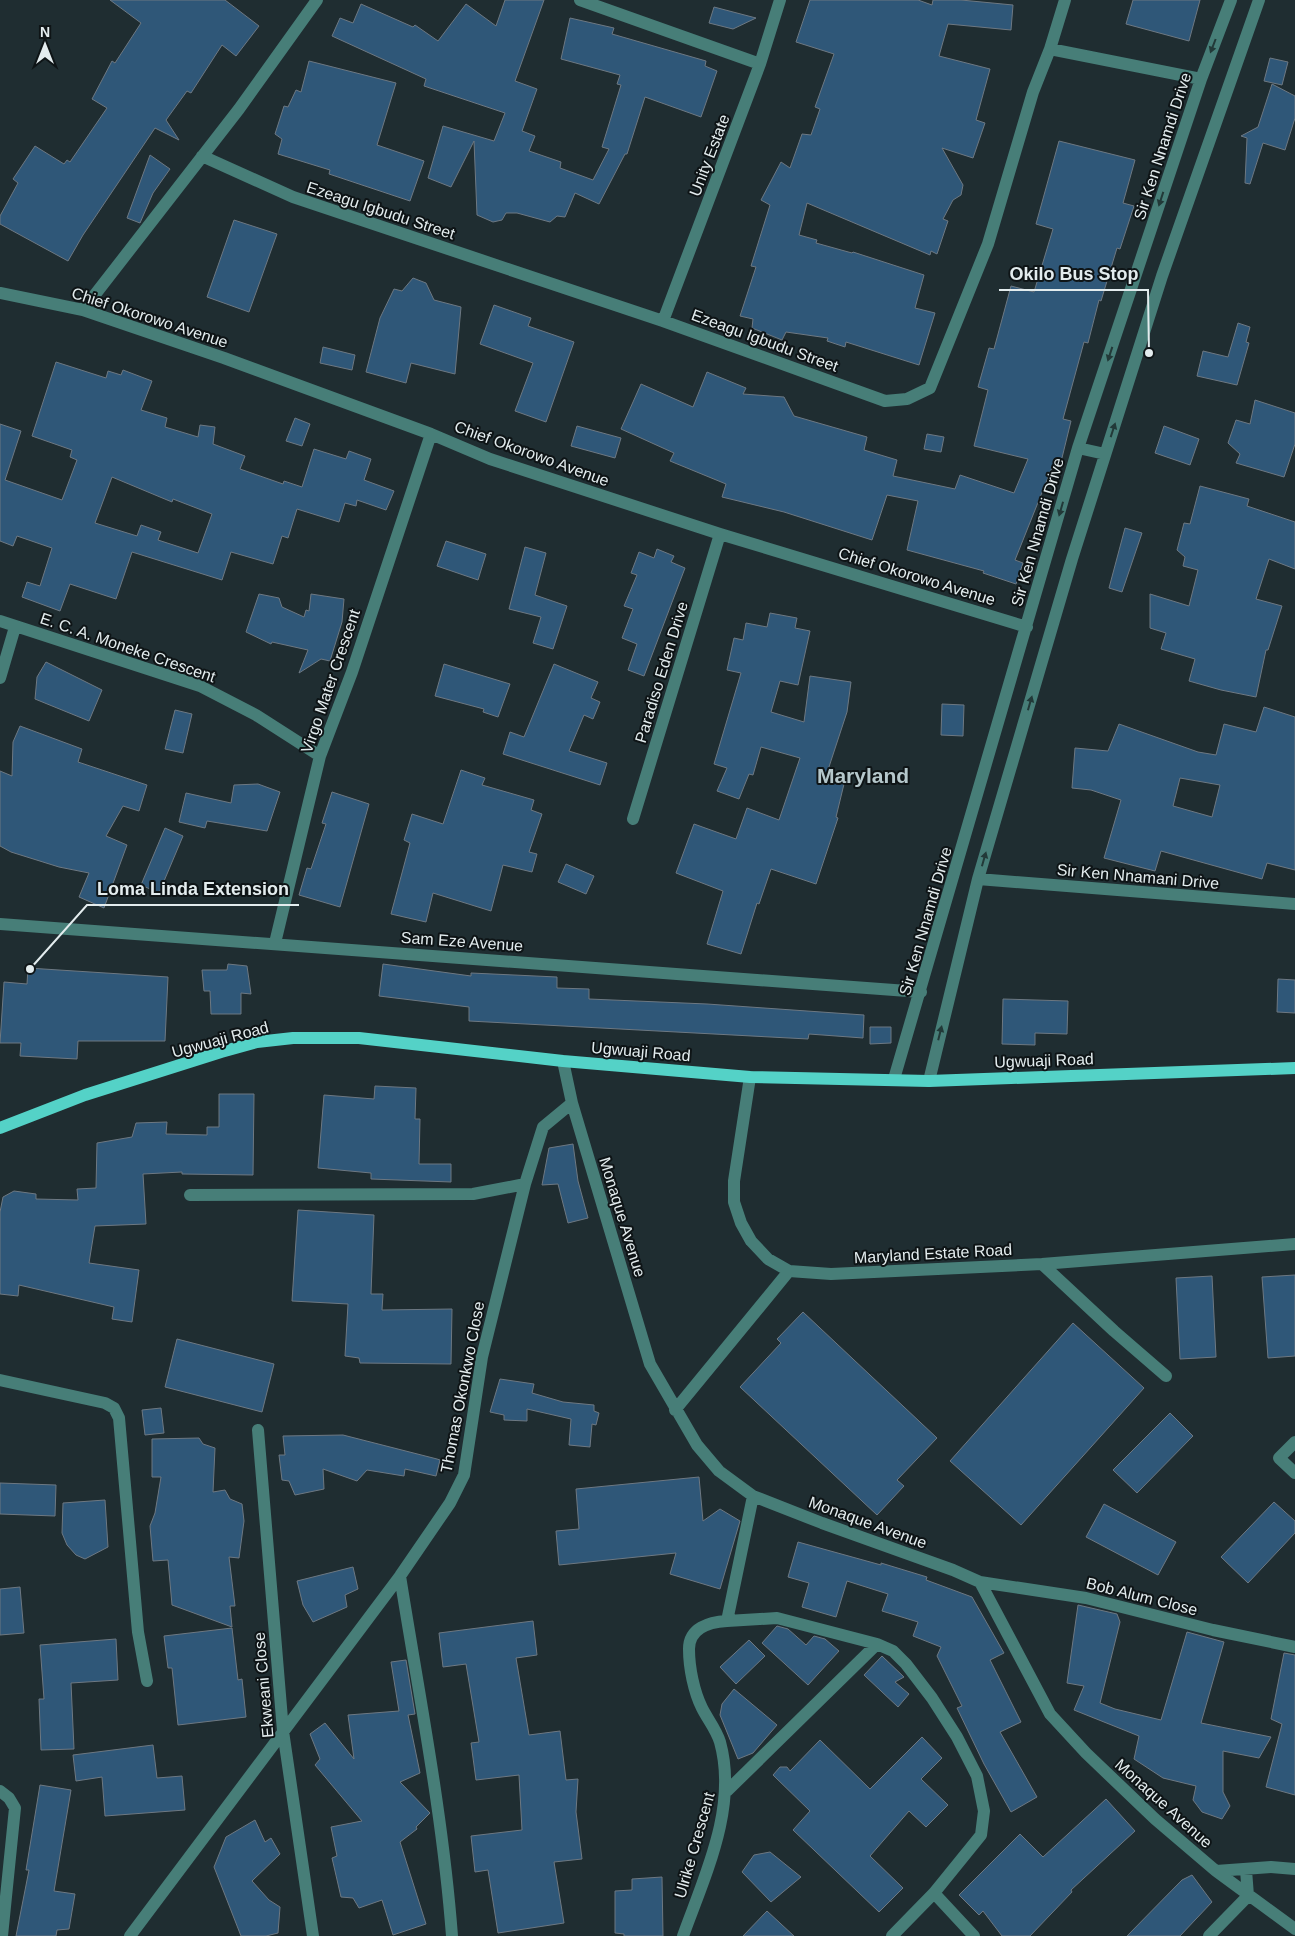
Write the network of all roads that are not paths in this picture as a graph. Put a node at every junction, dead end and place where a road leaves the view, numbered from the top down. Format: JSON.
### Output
{"nodes":[{"id":1,"x":317,"y":0,"type":"edge"},
{"id":2,"x":580,"y":0,"type":"edge"},
{"id":3,"x":780,"y":0,"type":"edge"},
{"id":4,"x":1064,"y":0,"type":"edge"},
{"id":5,"x":1231,"y":0,"type":"edge"},
{"id":6,"x":1259,"y":0,"type":"edge"},
{"id":7,"x":1050,"y":49,"type":"junction"},
{"id":8,"x":760,"y":64,"type":"junction"},
{"id":9,"x":1201,"y":79,"type":"junction"},
{"id":10,"x":202,"y":156,"type":"junction"},
{"id":11,"x":0,"y":293,"type":"edge"},
{"id":12,"x":83,"y":310,"type":"junction"},
{"id":13,"x":664,"y":321,"type":"junction"},
{"id":14,"x":431,"y":434,"type":"junction"},
{"id":15,"x":1078,"y":448,"type":"junction"},
{"id":16,"x":1105,"y":454,"type":"junction"},
{"id":17,"x":720,"y":534,"type":"junction"},
{"id":18,"x":0,"y":620,"type":"edge"},
{"id":19,"x":16,"y":627,"type":"junction"},
{"id":20,"x":1027,"y":627,"type":"junction"},
{"id":21,"x":0,"y":678,"type":"edge"},
{"id":22,"x":320,"y":756,"type":"junction"},
{"id":23,"x":633,"y":819,"type":"dead end"},
{"id":24,"x":978,"y":879,"type":"junction"},
{"id":25,"x":1295,"y":904,"type":"edge"},
{"id":26,"x":0,"y":924,"type":"edge"},
{"id":27,"x":275,"y":943,"type":"junction"},
{"id":28,"x":921,"y":992,"type":"junction"},
{"id":29,"x":564,"y":1061,"type":"junction"},
{"id":30,"x":1295,"y":1068,"type":"edge"},
{"id":31,"x":750,"y":1077,"type":"junction"},
{"id":32,"x":894,"y":1080,"type":"junction"},
{"id":33,"x":929,"y":1081,"type":"junction"},
{"id":34,"x":572,"y":1103,"type":"junction"},
{"id":35,"x":0,"y":1128,"type":"edge"},
{"id":36,"x":525,"y":1184,"type":"junction"},
{"id":37,"x":190,"y":1196,"type":"dead end"},
{"id":38,"x":1295,"y":1244,"type":"edge"},
{"id":39,"x":1042,"y":1264,"type":"junction"},
{"id":40,"x":789,"y":1271,"type":"junction"},
{"id":41,"x":1166,"y":1376,"type":"dead end"},
{"id":42,"x":0,"y":1380,"type":"edge"},
{"id":43,"x":675,"y":1410,"type":"junction"},
{"id":44,"x":258,"y":1430,"type":"dead end"},
{"id":45,"x":1295,"y":1442,"type":"edge"},
{"id":46,"x":1295,"y":1473,"type":"edge"},
{"id":47,"x":753,"y":1496,"type":"junction"},
{"id":48,"x":400,"y":1576,"type":"junction"},
{"id":49,"x":980,"y":1582,"type":"junction"},
{"id":50,"x":727,"y":1621,"type":"junction"},
{"id":51,"x":878,"y":1644,"type":"junction"},
{"id":52,"x":1295,"y":1647,"type":"edge"},
{"id":53,"x":146,"y":1682,"type":"dead end"},
{"id":54,"x":283,"y":1731,"type":"junction"},
{"id":55,"x":0,"y":1791,"type":"edge"},
{"id":56,"x":727,"y":1791,"type":"junction"},
{"id":57,"x":1246,"y":1870,"type":"junction"},
{"id":58,"x":1295,"y":1870,"type":"edge"},
{"id":59,"x":1216,"y":1871,"type":"junction"},
{"id":60,"x":934,"y":1893,"type":"junction"},
{"id":61,"x":1248,"y":1896,"type":"junction"},
{"id":62,"x":1295,"y":1929,"type":"edge"},
{"id":63,"x":2,"y":1936,"type":"edge"},
{"id":64,"x":130,"y":1936,"type":"edge"},
{"id":65,"x":313,"y":1936,"type":"edge"},
{"id":66,"x":452,"y":1936,"type":"edge"},
{"id":67,"x":683,"y":1936,"type":"edge"},
{"id":68,"x":892,"y":1936,"type":"edge"},
{"id":69,"x":974,"y":1936,"type":"edge"},
{"id":70,"x":1209,"y":1936,"type":"edge"}],
"edges":[{"from":1,"to":10,"type":"street"},
{"from":2,"to":8,"type":"street"},
{"from":3,"to":8,"type":"street","name":"Unity Estate"},
{"from":4,"to":7,"type":"street","name":"Ezeagu Igbudu Street"},
{"from":5,"to":9,"type":"street","name":"Sir Ken Nnamdi Drive","one_way":true},
{"from":16,"to":6,"type":"street","one_way":true},
{"from":7,"to":9,"type":"street"},
{"from":7,"to":13,"type":"street","name":"Ezeagu Igbudu Street"},
{"from":8,"to":13,"type":"street","name":"Unity Estate"},
{"from":9,"to":15,"type":"street","name":"Sir Ken Nnamdi Drive","one_way":true},
{"from":10,"to":12,"type":"street"},
{"from":10,"to":13,"type":"street","name":"Ezeagu Igbudu Street"},
{"from":11,"to":12,"type":"street","name":"Chief Okorowo Avenue"},
{"from":12,"to":14,"type":"street","name":"Chief Okorowo Avenue"},
{"from":14,"to":17,"type":"street","name":"Chief Okorowo Avenue"},
{"from":14,"to":22,"type":"street","name":"Virgo Mater Crescent"},
{"from":15,"to":16,"type":"street"},
{"from":15,"to":20,"type":"street","name":"Sir Ken Nnamdi Drive","one_way":true},
{"from":24,"to":16,"type":"street","one_way":true},
{"from":17,"to":20,"type":"street","name":"Chief Okorowo Avenue"},
{"from":17,"to":23,"type":"street","name":"Paradiso Eden Drive"},
{"from":18,"to":19,"type":"street","name":"E. C. A. Moneke Crescent"},
{"from":19,"to":21,"type":"street"},
{"from":19,"to":22,"type":"street","name":"E. C. A. Moneke Crescent"},
{"from":20,"to":28,"type":"street","name":"Sir Ken Nnamdi Drive"},
{"from":22,"to":27,"type":"street","name":"Virgo Mater Crescent"},
{"from":24,"to":25,"type":"street","name":"Sir Ken Nnamani Drive"},
{"from":33,"to":24,"type":"street","one_way":true},
{"from":26,"to":27,"type":"street","name":"Sam Eze Avenue"},
{"from":27,"to":28,"type":"street","name":"Sam Eze Avenue"},
{"from":28,"to":32,"type":"street","name":"Sir Ken Nnamdi Drive"},
{"from":29,"to":31,"type":"main road","name":"Ugwuaji Road"},
{"from":29,"to":34,"type":"street","name":"Monaque Avenue"},
{"from":29,"to":35,"type":"main road","name":"Ugwuaji Road"},
{"from":30,"to":33,"type":"main road","name":"Ugwuaji Road"},
{"from":31,"to":32,"type":"main road","name":"Ugwuaji Road"},
{"from":31,"to":40,"type":"street","name":"Maryland Estate Road"},
{"from":32,"to":33,"type":"main road","name":"Ugwuaji Road"},
{"from":34,"to":36,"type":"street","name":"Thomas Okonkwo Close"},
{"from":34,"to":43,"type":"street","name":"Monaque Avenue"},
{"from":36,"to":37,"type":"street"},
{"from":36,"to":48,"type":"street","name":"Thomas Okonkwo Close"},
{"from":38,"to":39,"type":"street","name":"Maryland Estate Road"},
{"from":39,"to":40,"type":"street","name":"Maryland Estate Road"},
{"from":39,"to":41,"type":"street"},
{"from":40,"to":43,"type":"street"},
{"from":42,"to":53,"type":"street"},
{"from":43,"to":47,"type":"street","name":"Monaque Avenue"},
{"from":44,"to":54,"type":"street","name":"Ekweani Close"},
{"from":45,"to":46,"type":"street"},
{"from":47,"to":49,"type":"street","name":"Monaque Avenue"},
{"from":47,"to":50,"type":"street"},
{"from":48,"to":54,"type":"street","name":"Thomas Okonkwo Close"},
{"from":48,"to":66,"type":"street"},
{"from":49,"to":52,"type":"street","name":"Bob Alum Close"},
{"from":49,"to":59,"type":"street","name":"Monaque Avenue"},
{"from":50,"to":51,"type":"street","name":"Ulrike Crescent"},
{"from":50,"to":56,"type":"street","name":"Ulrike Crescent"},
{"from":51,"to":56,"type":"street"},
{"from":51,"to":60,"type":"street"},
{"from":54,"to":64,"type":"street","name":"Thomas Okonkwo Close"},
{"from":54,"to":65,"type":"street","name":"Ekweani Close"},
{"from":55,"to":63,"type":"street"},
{"from":56,"to":67,"type":"street","name":"Ulrike Crescent"},
{"from":57,"to":58,"type":"street"},
{"from":57,"to":59,"type":"street"},
{"from":57,"to":61,"type":"street"},
{"from":59,"to":61,"type":"street","name":"Monaque Avenue"},
{"from":60,"to":68,"type":"street"},
{"from":60,"to":69,"type":"street"},
{"from":61,"to":62,"type":"street","name":"Monaque Avenue"},
{"from":61,"to":70,"type":"street"}]}
